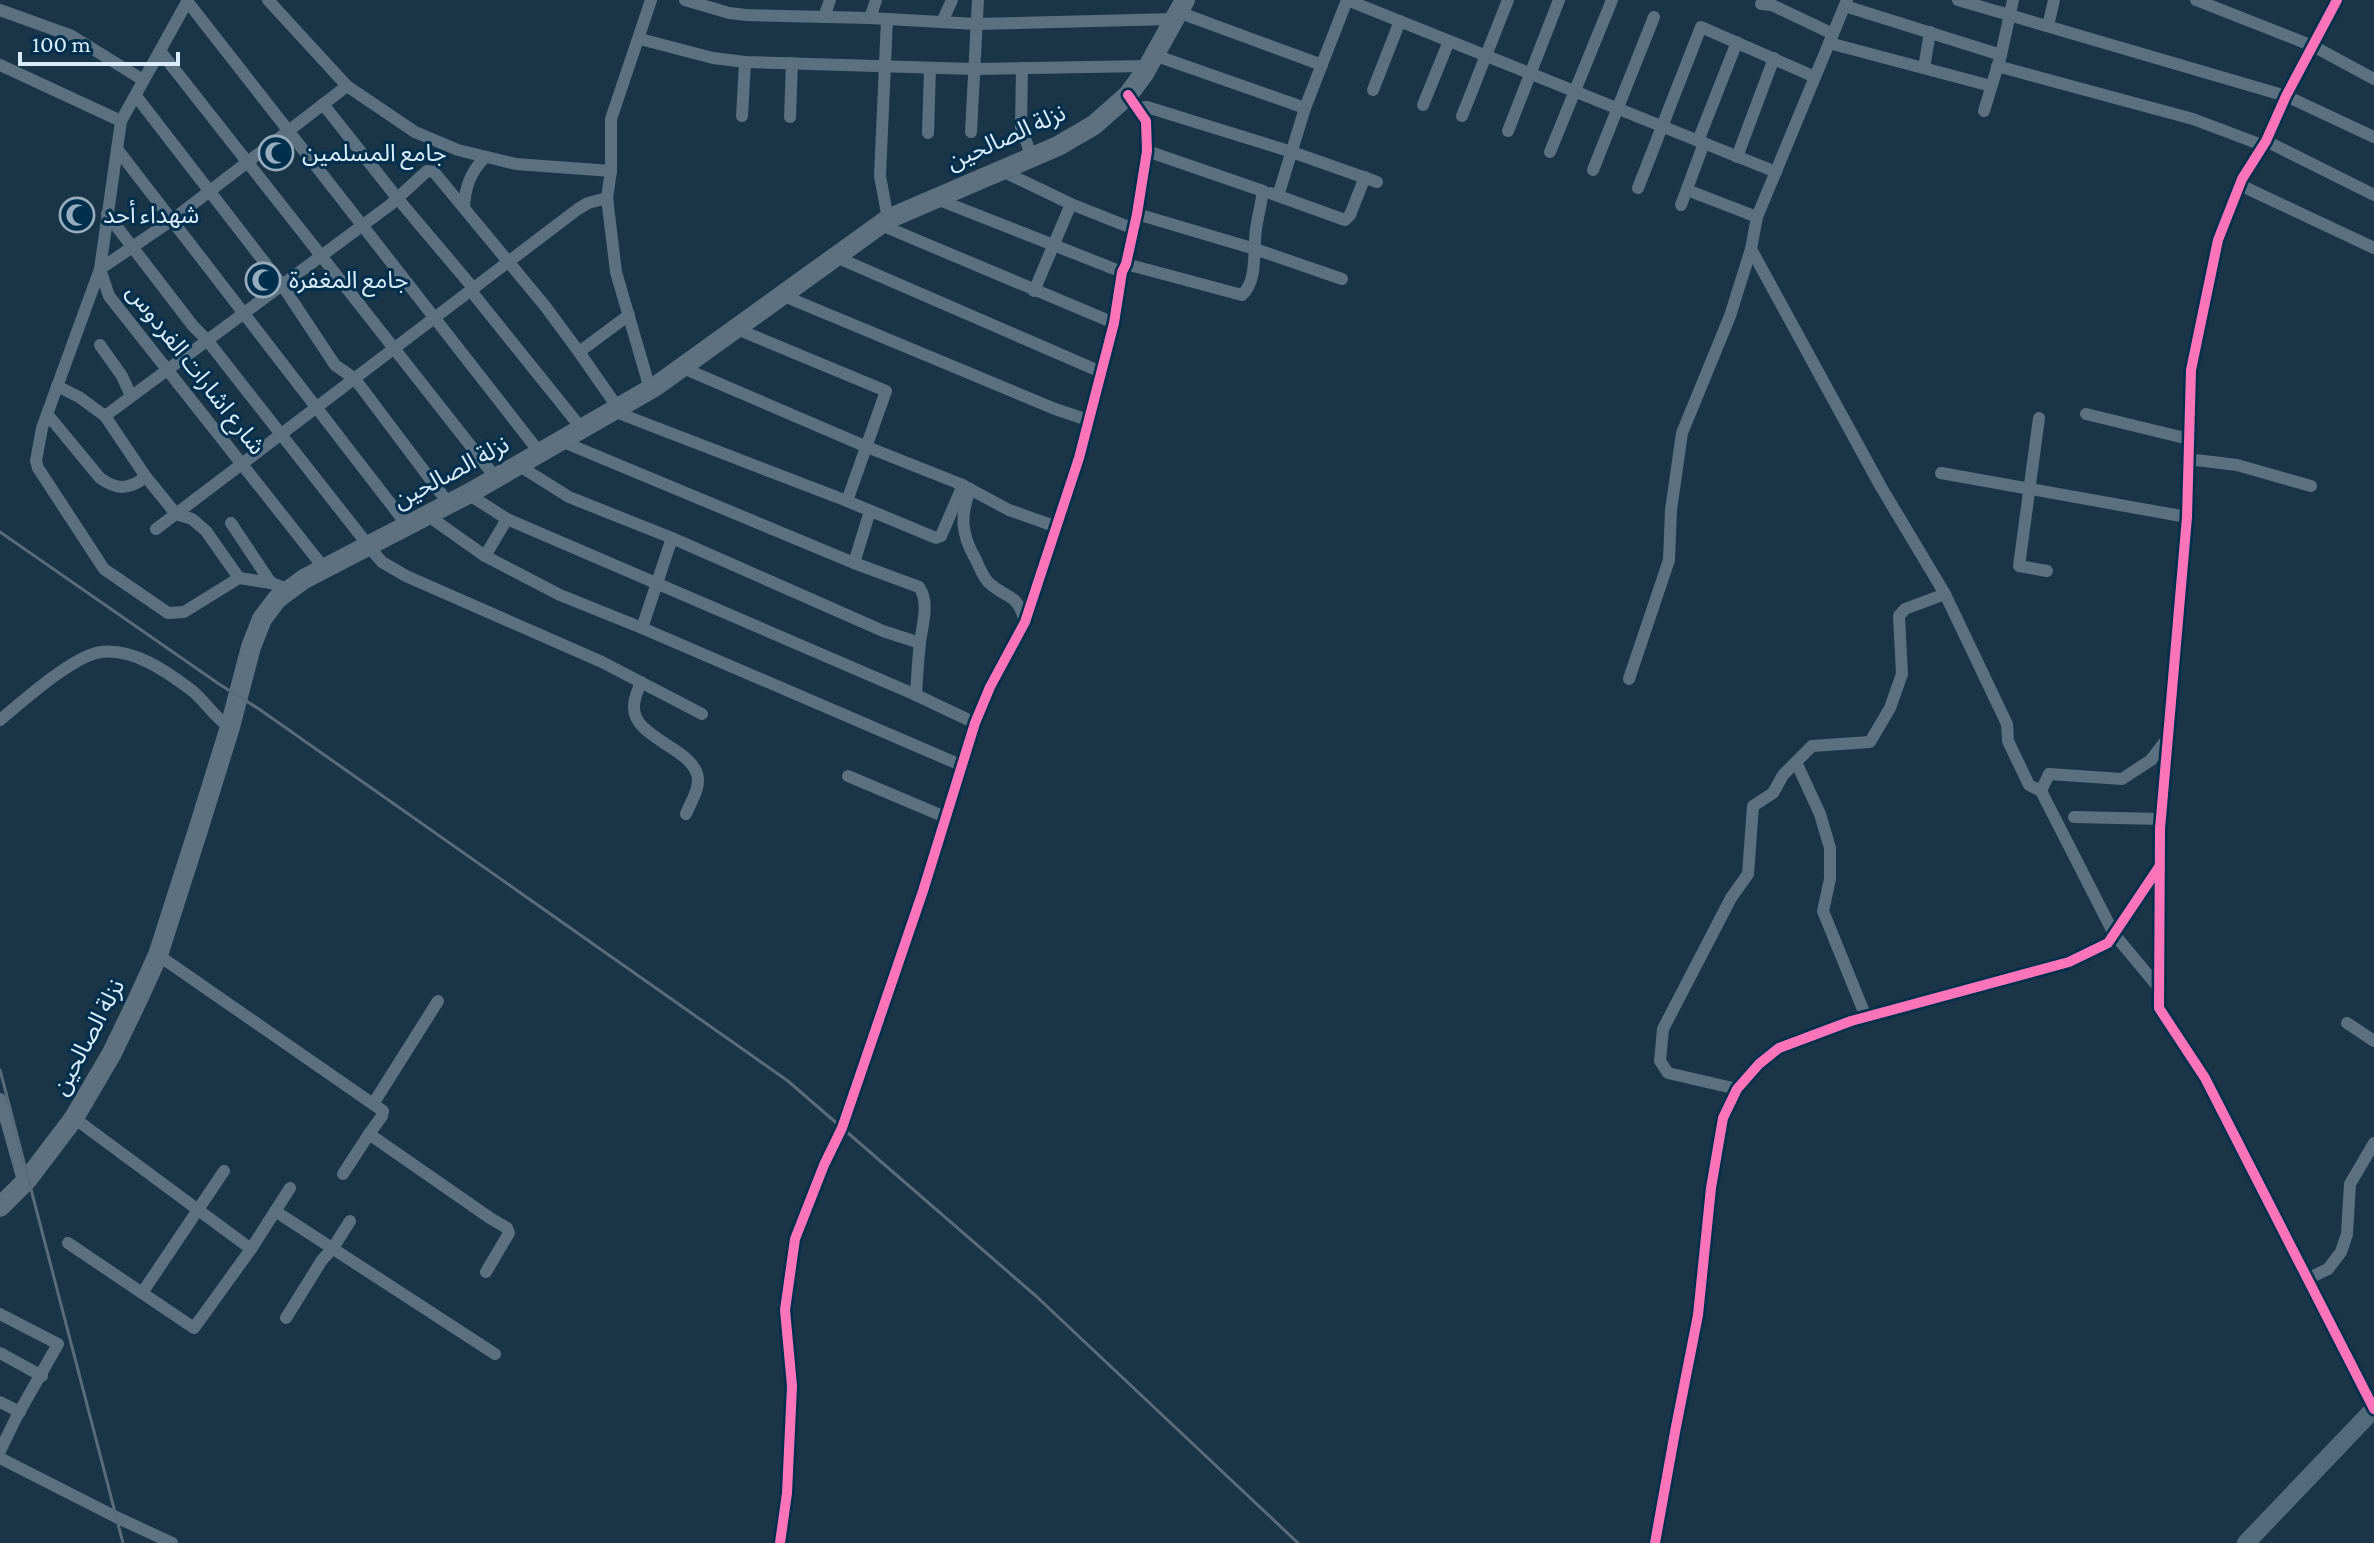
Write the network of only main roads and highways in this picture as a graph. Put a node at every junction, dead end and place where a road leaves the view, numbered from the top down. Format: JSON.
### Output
{"nodes":[{"id":1,"x":1179,"y":10,"type":"edge"},
{"id":2,"x":2,"y":1201,"type":"edge"}],
"edges":[{"from":1,"to":2,"type":"main road","name":"نزلة الصالحين"}]}
